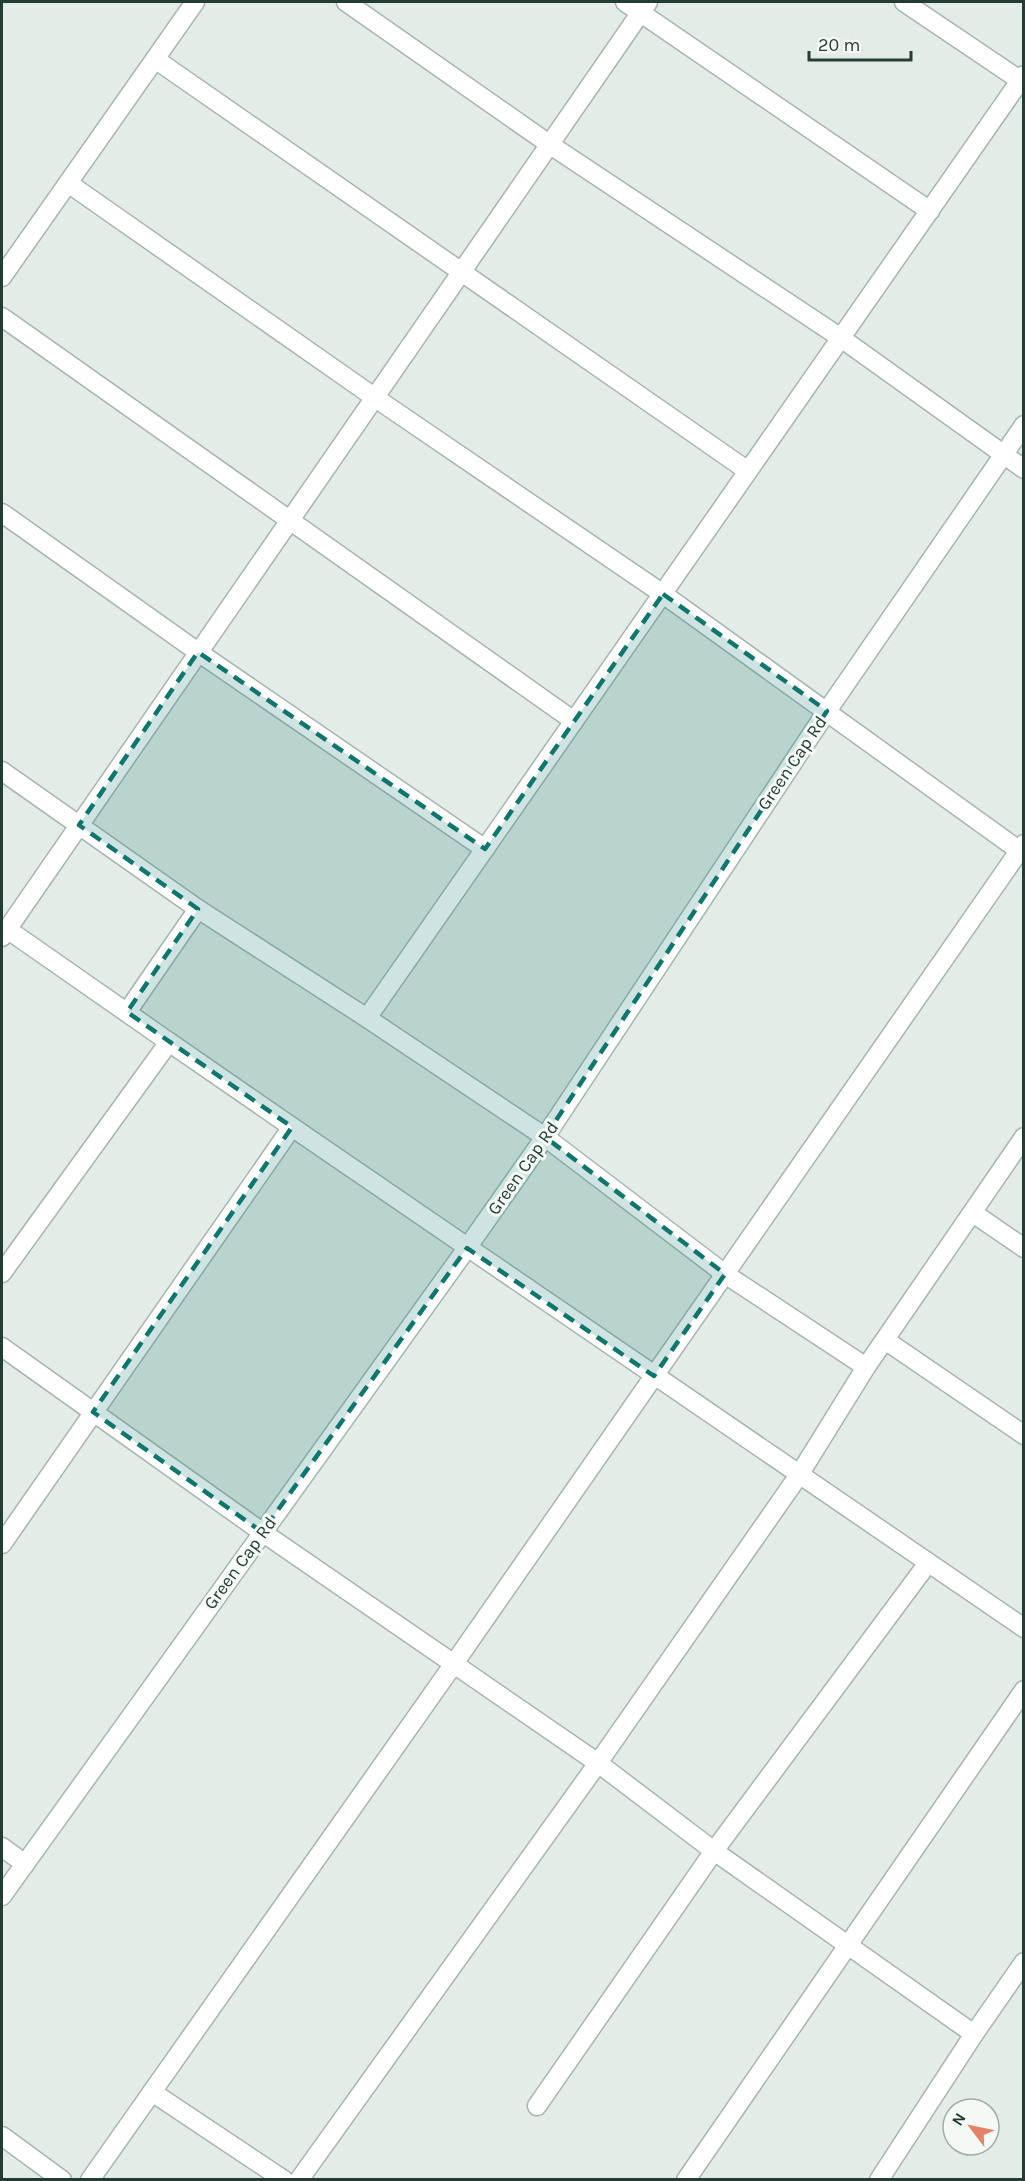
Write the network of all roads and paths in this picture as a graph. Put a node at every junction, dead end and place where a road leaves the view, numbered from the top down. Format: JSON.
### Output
{"nodes":[{"id":1,"x":195,"y":2,"type":"edge"},
{"id":2,"x":346,"y":2,"type":"edge"},
{"id":3,"x":625,"y":2,"type":"edge"},
{"id":4,"x":904,"y":2,"type":"edge"},
{"id":5,"x":645,"y":7,"type":"edge"},
{"id":6,"x":154,"y":59,"type":"junction"},
{"id":7,"x":1022,"y":79,"type":"edge"},
{"id":8,"x":549,"y":144,"type":"junction"},
{"id":9,"x":68,"y":183,"type":"junction"},
{"id":10,"x":930,"y":212,"type":"junction"},
{"id":11,"x":461,"y":271,"type":"junction"},
{"id":12,"x":2,"y":277,"type":"edge"},
{"id":13,"x":2,"y":318,"type":"edge"},
{"id":14,"x":841,"y":338,"type":"junction"},
{"id":15,"x":374,"y":397,"type":"junction"},
{"id":16,"x":1023,"y":425,"type":"edge"},
{"id":17,"x":1002,"y":455,"type":"junction"},
{"id":18,"x":1023,"y":469,"type":"edge"},
{"id":19,"x":748,"y":471,"type":"junction"},
{"id":20,"x":2,"y":513,"type":"edge"},
{"id":21,"x":289,"y":521,"type":"junction"},
{"id":22,"x":663,"y":594,"type":"junction"},
{"id":23,"x":198,"y":652,"type":"junction"},
{"id":24,"x":827,"y":711,"type":"junction"},
{"id":25,"x":574,"y":721,"type":"junction"},
{"id":26,"x":2,"y":771,"type":"edge"},
{"id":27,"x":79,"y":825,"type":"junction"},
{"id":28,"x":485,"y":849,"type":"junction"},
{"id":29,"x":1022,"y":850,"type":"edge"},
{"id":30,"x":198,"y":909,"type":"junction"},
{"id":31,"x":4,"y":933,"type":"edge"},
{"id":32,"x":127,"y":1012,"type":"junction"},
{"id":33,"x":367,"y":1018,"type":"junction"},
{"id":34,"x":169,"y":1042,"type":"junction"},
{"id":35,"x":292,"y":1127,"type":"junction"},
{"id":36,"x":545,"y":1137,"type":"junction"},
{"id":37,"x":1023,"y":1137,"type":"edge"},
{"id":38,"x":973,"y":1213,"type":"junction"},
{"id":39,"x":467,"y":1248,"type":"junction"},
{"id":40,"x":1023,"y":1248,"type":"edge"},
{"id":41,"x":2,"y":1273,"type":"edge"},
{"id":42,"x":725,"y":1274,"type":"junction"},
{"id":43,"x":885,"y":1340,"type":"junction"},
{"id":44,"x":2,"y":1347,"type":"edge"},
{"id":45,"x":866,"y":1367,"type":"junction"},
{"id":46,"x":654,"y":1376,"type":"junction"},
{"id":47,"x":93,"y":1413,"type":"junction"},
{"id":48,"x":1023,"y":1435,"type":"edge"},
{"id":49,"x":799,"y":1475,"type":"junction"},
{"id":50,"x":262,"y":1532,"type":"junction"},
{"id":51,"x":2,"y":1544,"type":"edge"},
{"id":52,"x":928,"y":1563,"type":"junction"},
{"id":53,"x":1023,"y":1628,"type":"edge"},
{"id":54,"x":453,"y":1665,"type":"junction"},
{"id":55,"x":1023,"y":1690,"type":"edge"},
{"id":56,"x":598,"y":1763,"type":"junction"},
{"id":57,"x":2,"y":1847,"type":"edge"},
{"id":58,"x":714,"y":1851,"type":"junction"},
{"id":59,"x":25,"y":1863,"type":"junction"},
{"id":60,"x":2,"y":1896,"type":"edge"},
{"id":61,"x":847,"y":1945,"type":"junction"},
{"id":62,"x":1023,"y":1962,"type":"edge"},
{"id":63,"x":974,"y":2034,"type":"junction"},
{"id":64,"x":152,"y":2092,"type":"junction"},
{"id":65,"x":537,"y":2106,"type":"dead end"},
{"id":66,"x":2,"y":2136,"type":"edge"},
{"id":67,"x":62,"y":2180,"type":"edge"},
{"id":68,"x":90,"y":2180,"type":"edge"},
{"id":69,"x":284,"y":2180,"type":"edge"},
{"id":70,"x":299,"y":2180,"type":"edge"},
{"id":71,"x":686,"y":2180,"type":"edge"},
{"id":72,"x":879,"y":2180,"type":"edge"}],
"edges":[{"from":1,"to":6,"type":"street"},
{"from":2,"to":8,"type":"street"},
{"from":3,"to":5,"type":"street"},
{"from":4,"to":7,"type":"street"},
{"from":5,"to":8,"type":"street"},
{"from":5,"to":10,"type":"street"},
{"from":6,"to":9,"type":"street"},
{"from":6,"to":11,"type":"street"},
{"from":7,"to":10,"type":"street"},
{"from":8,"to":11,"type":"street"},
{"from":8,"to":14,"type":"street"},
{"from":9,"to":12,"type":"street"},
{"from":9,"to":15,"type":"street"},
{"from":10,"to":14,"type":"street"},
{"from":11,"to":15,"type":"street"},
{"from":11,"to":19,"type":"street"},
{"from":13,"to":21,"type":"street"},
{"from":14,"to":17,"type":"street"},
{"from":14,"to":19,"type":"street"},
{"from":15,"to":21,"type":"street"},
{"from":15,"to":22,"type":"street"},
{"from":16,"to":17,"type":"street","name":"Green Cap Rd"},
{"from":17,"to":18,"type":"street"},
{"from":17,"to":24,"type":"street","name":"Green Cap Rd"},
{"from":19,"to":22,"type":"street"},
{"from":20,"to":23,"type":"street"},
{"from":21,"to":23,"type":"street"},
{"from":21,"to":25,"type":"street"},
{"from":22,"to":24,"type":"street"},
{"from":22,"to":25,"type":"street"},
{"from":23,"to":27,"type":"street"},
{"from":23,"to":28,"type":"street"},
{"from":24,"to":29,"type":"street"},
{"from":24,"to":36,"type":"street","name":"Green Cap Rd"},
{"from":25,"to":28,"type":"street"},
{"from":26,"to":27,"type":"street"},
{"from":27,"to":30,"type":"street"},
{"from":27,"to":31,"type":"street"},
{"from":28,"to":33,"type":"street"},
{"from":29,"to":42,"type":"street"},
{"from":30,"to":32,"type":"street"},
{"from":30,"to":33,"type":"street"},
{"from":31,"to":32,"type":"street"},
{"from":32,"to":34,"type":"street"},
{"from":33,"to":36,"type":"street"},
{"from":34,"to":35,"type":"street"},
{"from":34,"to":41,"type":"street"},
{"from":35,"to":39,"type":"street"},
{"from":35,"to":47,"type":"street"},
{"from":36,"to":39,"type":"street","name":"Green Cap Rd"},
{"from":36,"to":42,"type":"street"},
{"from":37,"to":38,"type":"street"},
{"from":38,"to":40,"type":"street"},
{"from":38,"to":43,"type":"street"},
{"from":39,"to":46,"type":"street"},
{"from":39,"to":50,"type":"street","name":"Green Cap Rd"},
{"from":42,"to":45,"type":"street"},
{"from":42,"to":46,"type":"street"},
{"from":43,"to":45,"type":"street"},
{"from":43,"to":48,"type":"street"},
{"from":44,"to":47,"type":"street"},
{"from":45,"to":49,"type":"street"},
{"from":46,"to":49,"type":"street"},
{"from":46,"to":54,"type":"street"},
{"from":47,"to":50,"type":"street"},
{"from":47,"to":51,"type":"street"},
{"from":49,"to":52,"type":"street"},
{"from":49,"to":56,"type":"street"},
{"from":50,"to":54,"type":"street"},
{"from":50,"to":59,"type":"street","name":"Green Cap Rd"},
{"from":52,"to":53,"type":"street"},
{"from":52,"to":58,"type":"street"},
{"from":54,"to":56,"type":"street"},
{"from":54,"to":64,"type":"street"},
{"from":55,"to":61,"type":"street"},
{"from":56,"to":58,"type":"street"},
{"from":56,"to":70,"type":"street"},
{"from":57,"to":59,"type":"street"},
{"from":58,"to":61,"type":"street"},
{"from":58,"to":65,"type":"street"},
{"from":59,"to":60,"type":"street","name":"Green Cap Rd"},
{"from":61,"to":63,"type":"street"},
{"from":61,"to":71,"type":"street"},
{"from":62,"to":63,"type":"street"},
{"from":63,"to":72,"type":"street"},
{"from":64,"to":68,"type":"street"},
{"from":64,"to":69,"type":"street"},
{"from":66,"to":67,"type":"street"}]}
